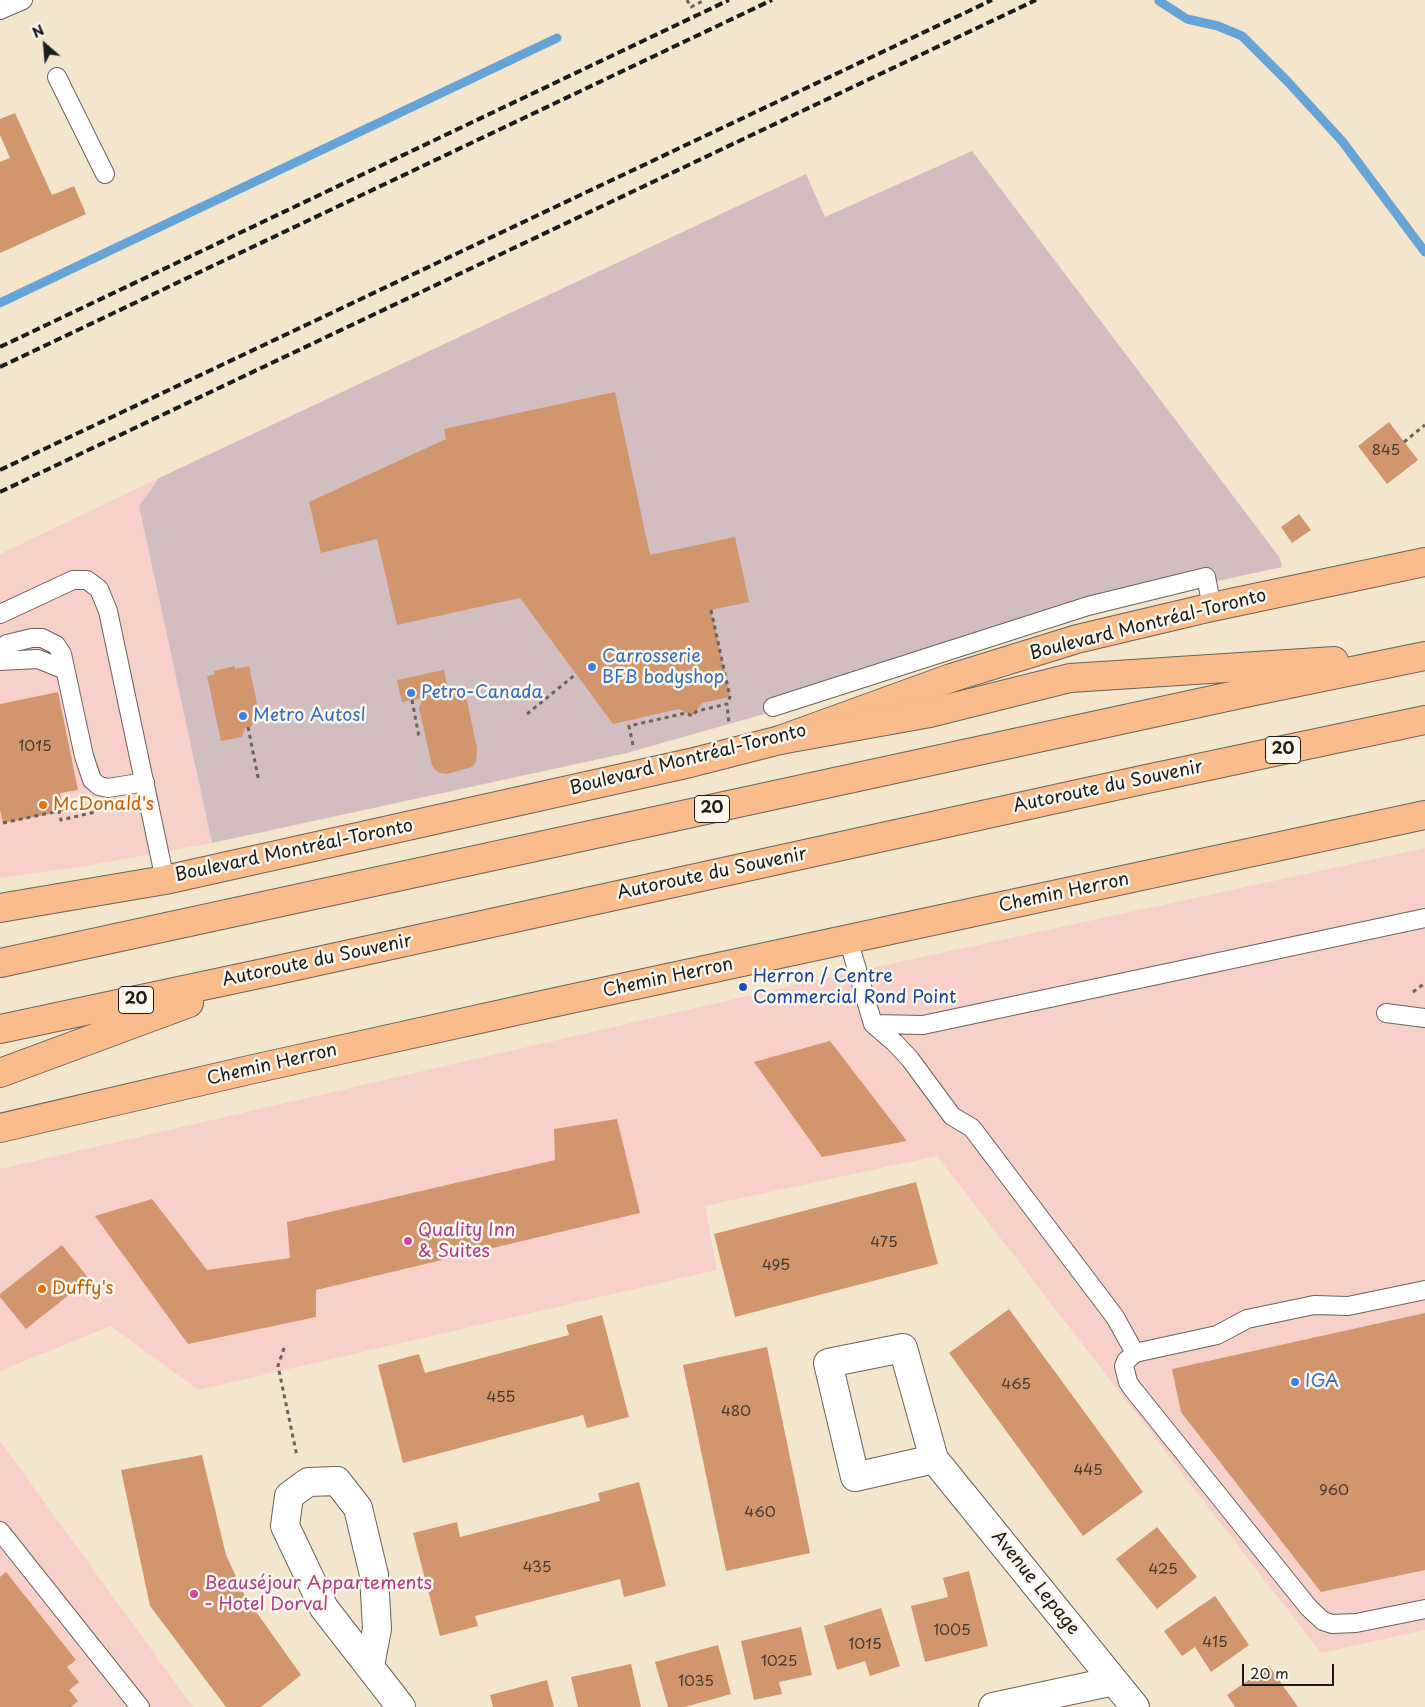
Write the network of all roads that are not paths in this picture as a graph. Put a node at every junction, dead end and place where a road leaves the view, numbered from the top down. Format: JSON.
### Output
{"nodes":[{"id":1,"x":23,"y":0,"type":"edge"},
{"id":2,"x":0,"y":10,"type":"edge"},
{"id":3,"x":58,"y":76,"type":"dead end"},
{"id":4,"x":104,"y":174,"type":"dead end"},
{"id":5,"x":1425,"y":562,"type":"edge"},
{"id":6,"x":1212,"y":607,"type":"junction"},
{"id":7,"x":0,"y":614,"type":"edge"},
{"id":8,"x":0,"y":649,"type":"edge"},
{"id":9,"x":1425,"y":655,"type":"edge"},
{"id":10,"x":0,"y":661,"type":"edge"},
{"id":11,"x":65,"y":670,"type":"junction"},
{"id":12,"x":774,"y":707,"type":"dead end"},
{"id":13,"x":1425,"y":720,"type":"edge"},
{"id":14,"x":780,"y":740,"type":"junction"},
{"id":15,"x":145,"y":782,"type":"junction"},
{"id":16,"x":1425,"y":815,"type":"edge"},
{"id":17,"x":165,"y":880,"type":"junction"},
{"id":18,"x":0,"y":908,"type":"edge"},
{"id":19,"x":1425,"y":918,"type":"edge"},
{"id":20,"x":848,"y":939,"type":"junction"},
{"id":21,"x":0,"y":963,"type":"edge"},
{"id":22,"x":272,"y":971,"type":"junction"},
{"id":23,"x":1386,"y":1013,"type":"dead end"},
{"id":24,"x":1425,"y":1018,"type":"edge"},
{"id":25,"x":873,"y":1024,"type":"junction"},
{"id":26,"x":0,"y":1029,"type":"edge"},
{"id":27,"x":0,"y":1073,"type":"edge"},
{"id":28,"x":0,"y":1128,"type":"edge"},
{"id":29,"x":1425,"y":1290,"type":"edge"},
{"id":30,"x":1135,"y":1353,"type":"junction"},
{"id":31,"x":934,"y":1459,"type":"junction"},
{"id":32,"x":0,"y":1531,"type":"edge"},
{"id":33,"x":1425,"y":1610,"type":"edge"},
{"id":34,"x":370,"y":1666,"type":"junction"},
{"id":35,"x":1114,"y":1681,"type":"junction"},
{"id":36,"x":140,"y":1707,"type":"edge"},
{"id":37,"x":401,"y":1707,"type":"edge"},
{"id":38,"x":993,"y":1707,"type":"edge"},
{"id":39,"x":1135,"y":1707,"type":"edge"}],
"edges":[{"from":1,"to":2,"type":"lane"},
{"from":3,"to":4,"type":"lane"},
{"from":5,"to":6,"type":"main road","name":"Boulevard Montréal-Toronto"},
{"from":6,"to":12,"type":"lane"},
{"from":6,"to":14,"type":"main road","name":"Boulevard Montréal-Toronto"},
{"from":7,"to":15,"type":"lane"},
{"from":8,"to":11,"type":"lane"},
{"from":9,"to":14,"type":"main road"},
{"from":9,"to":21,"type":"main road","number":"20"},
{"from":10,"to":11,"type":"lane"},
{"from":11,"to":15,"type":"lane"},
{"from":13,"to":22,"type":"main road","name":"Autoroute du Souvenir","number":"20"},
{"from":14,"to":17,"type":"main road","name":"Boulevard Montréal-Toronto"},
{"from":15,"to":17,"type":"lane"},
{"from":16,"to":20,"type":"main road","name":"Chemin Herron"},
{"from":17,"to":18,"type":"main road","name":"Boulevard Montréal-Toronto"},
{"from":19,"to":25,"type":"lane"},
{"from":20,"to":25,"type":"lane"},
{"from":20,"to":28,"type":"main road","name":"Chemin Herron"},
{"from":22,"to":26,"type":"main road","name":"Autoroute du Souvenir","number":"20"},
{"from":22,"to":27,"type":"main road"},
{"from":23,"to":24,"type":"lane"},
{"from":25,"to":30,"type":"lane"},
{"from":29,"to":30,"type":"lane"},
{"from":30,"to":33,"type":"lane"},
{"from":31,"to":31,"type":"street","name":"Avenue Lepage"},
{"from":31,"to":35,"type":"street","name":"Avenue Lepage"},
{"from":32,"to":36,"type":"lane"},
{"from":34,"to":34,"type":"street"},
{"from":34,"to":37,"type":"street"},
{"from":35,"to":38,"type":"street"},
{"from":35,"to":39,"type":"street","name":"Avenue Lepage"}]}
